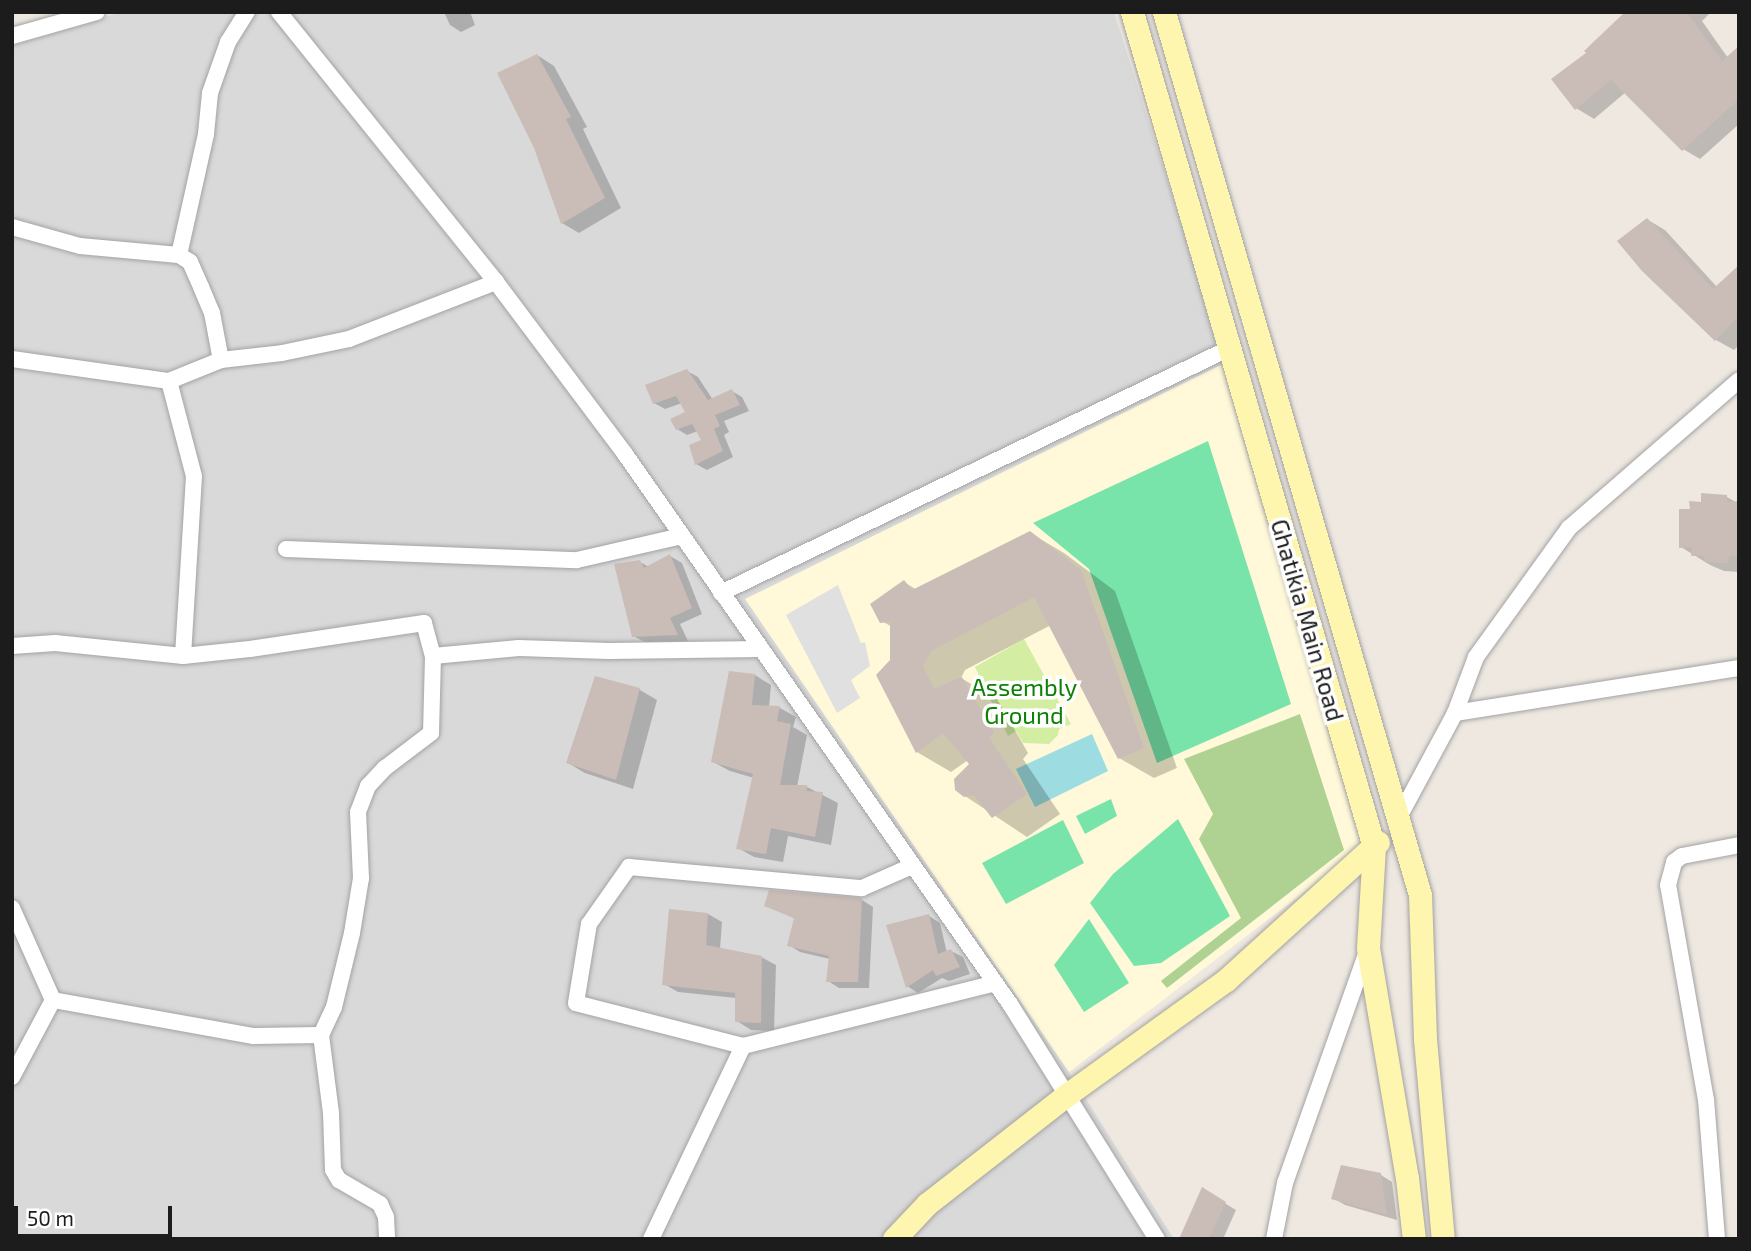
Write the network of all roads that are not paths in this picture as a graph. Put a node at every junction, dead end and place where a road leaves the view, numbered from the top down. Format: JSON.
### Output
{"nodes":[{"id":1,"x":97,"y":12,"type":"edge"},
{"id":2,"x":247,"y":12,"type":"edge"},
{"id":3,"x":279,"y":12,"type":"edge"},
{"id":4,"x":1132,"y":12,"type":"edge"},
{"id":5,"x":1164,"y":12,"type":"edge"},
{"id":6,"x":12,"y":36,"type":"edge"},
{"id":7,"x":1182,"y":74,"type":"junction"},
{"id":8,"x":1153,"y":83,"type":"junction"},
{"id":9,"x":12,"y":227,"type":"edge"},
{"id":10,"x":179,"y":255,"type":"junction"},
{"id":11,"x":496,"y":282,"type":"junction"},
{"id":12,"x":1230,"y":348,"type":"junction"},
{"id":13,"x":12,"y":359,"type":"edge"},
{"id":14,"x":221,"y":360,"type":"junction"},
{"id":15,"x":1739,"y":380,"type":"edge"},
{"id":16,"x":169,"y":381,"type":"junction"},
{"id":17,"x":682,"y":536,"type":"junction"},
{"id":18,"x":286,"y":549,"type":"dead end"},
{"id":19,"x":721,"y":593,"type":"junction"},
{"id":20,"x":13,"y":644,"type":"edge"},
{"id":21,"x":760,"y":649,"type":"junction"},
{"id":22,"x":183,"y":656,"type":"junction"},
{"id":23,"x":433,"y":656,"type":"junction"},
{"id":24,"x":1739,"y":667,"type":"edge"},
{"id":25,"x":1455,"y":713,"type":"junction"},
{"id":26,"x":1398,"y":819,"type":"junction"},
{"id":27,"x":1739,"y":845,"type":"edge"},
{"id":28,"x":1374,"y":847,"type":"junction"},
{"id":29,"x":912,"y":866,"type":"junction"},
{"id":30,"x":12,"y":908,"type":"edge"},
{"id":31,"x":1368,"y":948,"type":"junction"},
{"id":32,"x":995,"y":983,"type":"junction"},
{"id":33,"x":53,"y":1000,"type":"junction"},
{"id":34,"x":321,"y":1035,"type":"junction"},
{"id":35,"x":743,"y":1046,"type":"junction"},
{"id":36,"x":12,"y":1077,"type":"edge"},
{"id":37,"x":1068,"y":1094,"type":"junction"},
{"id":38,"x":387,"y":1239,"type":"edge"},
{"id":39,"x":651,"y":1239,"type":"edge"},
{"id":40,"x":894,"y":1239,"type":"edge"},
{"id":41,"x":1157,"y":1239,"type":"edge"},
{"id":42,"x":1274,"y":1239,"type":"edge"},
{"id":43,"x":1414,"y":1239,"type":"edge"},
{"id":44,"x":1443,"y":1239,"type":"edge"},
{"id":45,"x":1717,"y":1239,"type":"edge"}],
"edges":[{"from":1,"to":6,"type":"street"},
{"from":2,"to":10,"type":"street"},
{"from":3,"to":11,"type":"street"},
{"from":4,"to":8,"type":"street","name":"Ghatikia Main Road"},
{"from":5,"to":7,"type":"street","name":"Ghatikia Main Road"},
{"from":7,"to":8,"type":"street"},
{"from":7,"to":26,"type":"street","name":"Ghatikia Main Road"},
{"from":8,"to":12,"type":"street","name":"Ghatikia Main Road"},
{"from":9,"to":10,"type":"street"},
{"from":10,"to":14,"type":"street"},
{"from":11,"to":14,"type":"street"},
{"from":11,"to":17,"type":"street"},
{"from":12,"to":19,"type":"street"},
{"from":12,"to":28,"type":"street","name":"Ghatikia Main Road"},
{"from":13,"to":16,"type":"street"},
{"from":14,"to":16,"type":"street"},
{"from":15,"to":25,"type":"street"},
{"from":16,"to":22,"type":"street"},
{"from":17,"to":18,"type":"street"},
{"from":17,"to":19,"type":"street"},
{"from":19,"to":21,"type":"street"},
{"from":20,"to":22,"type":"street"},
{"from":21,"to":23,"type":"street"},
{"from":21,"to":29,"type":"street"},
{"from":22,"to":23,"type":"street"},
{"from":23,"to":34,"type":"street"},
{"from":24,"to":25,"type":"street"},
{"from":25,"to":26,"type":"street"},
{"from":26,"to":28,"type":"street"},
{"from":26,"to":44,"type":"street","name":"Ghatikia Main Road"},
{"from":27,"to":45,"type":"street"},
{"from":28,"to":31,"type":"street","name":"Ghatikia Main Road"},
{"from":28,"to":37,"type":"street"},
{"from":29,"to":32,"type":"street"},
{"from":29,"to":35,"type":"street"},
{"from":30,"to":33,"type":"street"},
{"from":31,"to":42,"type":"street"},
{"from":31,"to":43,"type":"street","name":"Ghatikia Main Road"},
{"from":32,"to":35,"type":"street"},
{"from":32,"to":37,"type":"street"},
{"from":33,"to":34,"type":"street"},
{"from":33,"to":36,"type":"street"},
{"from":34,"to":38,"type":"street"},
{"from":35,"to":39,"type":"street"},
{"from":37,"to":40,"type":"street"},
{"from":37,"to":41,"type":"street"}]}
